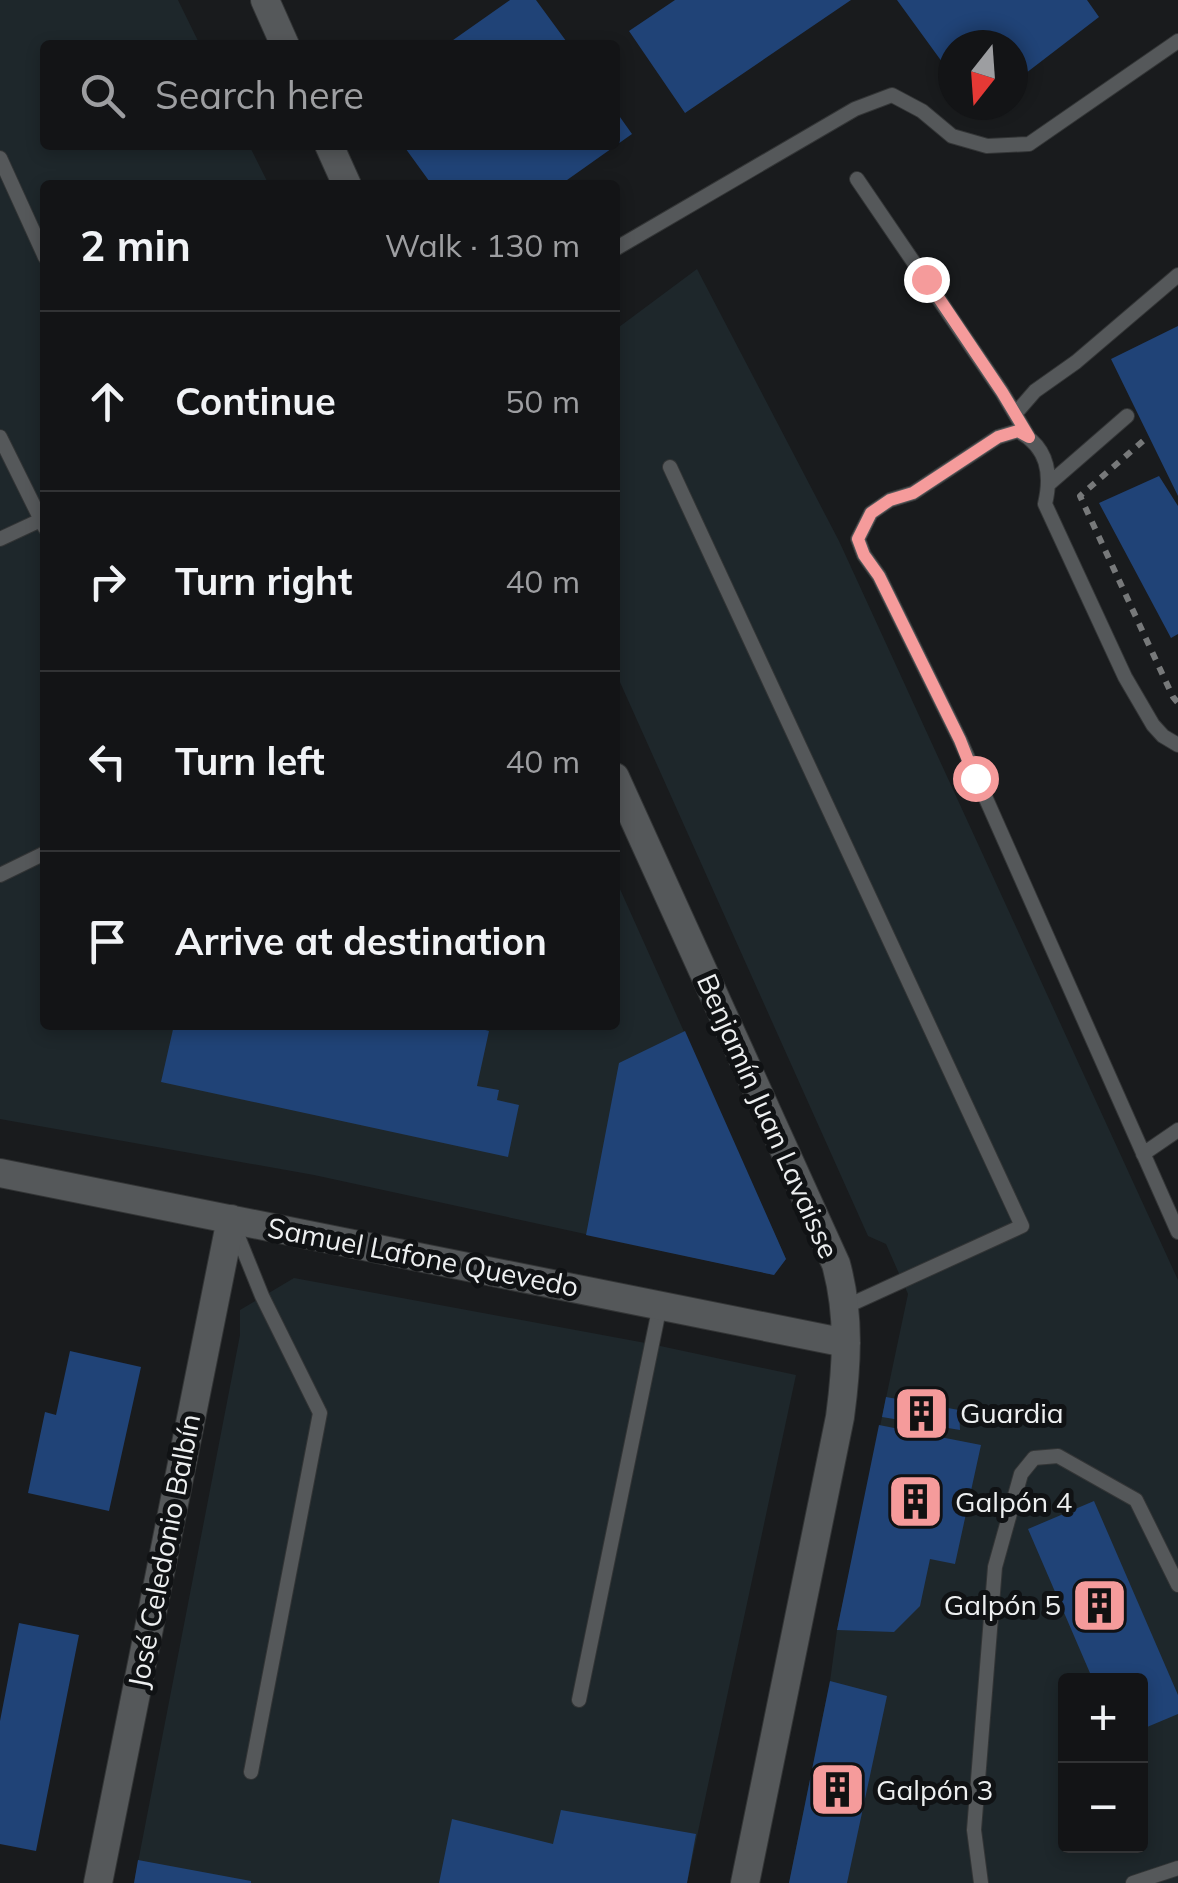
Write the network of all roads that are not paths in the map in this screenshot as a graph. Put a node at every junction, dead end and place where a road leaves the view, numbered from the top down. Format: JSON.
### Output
{"nodes":[{"id":1,"x":264,"y":0,"type":"edge"},
{"id":2,"x":283,"y":40,"type":"edge"},
{"id":3,"x":1178,"y":42,"type":"edge"},
{"id":4,"x":332,"y":150,"type":"edge"},
{"id":5,"x":0,"y":158,"type":"edge"},
{"id":6,"x":857,"y":179,"type":"dead end"},
{"id":7,"x":345,"y":180,"type":"edge"},
{"id":8,"x":620,"y":246,"type":"edge"},
{"id":9,"x":40,"y":247,"type":"edge"},
{"id":10,"x":1178,"y":275,"type":"edge"},
{"id":11,"x":1015,"y":414,"type":"junction"},
{"id":12,"x":1127,"y":416,"type":"dead end"},
{"id":13,"x":0,"y":437,"type":"edge"},
{"id":14,"x":1029,"y":437,"type":"junction"},
{"id":15,"x":670,"y":467,"type":"dead end"},
{"id":16,"x":1050,"y":483,"type":"junction"},
{"id":17,"x":40,"y":514,"type":"edge"},
{"id":18,"x":40,"y":524,"type":"edge"},
{"id":19,"x":0,"y":539,"type":"edge"},
{"id":20,"x":1178,"y":745,"type":"edge"},
{"id":21,"x":620,"y":788,"type":"edge"},
{"id":22,"x":40,"y":855,"type":"edge"},
{"id":23,"x":0,"y":875,"type":"edge"},
{"id":24,"x":1178,"y":1130,"type":"edge"},
{"id":25,"x":1143,"y":1154,"type":"junction"},
{"id":26,"x":0,"y":1172,"type":"edge"},
{"id":27,"x":230,"y":1219,"type":"junction"},
{"id":28,"x":1178,"y":1232,"type":"edge"},
{"id":29,"x":660,"y":1305,"type":"junction"},
{"id":30,"x":845,"y":1307,"type":"junction"},
{"id":31,"x":846,"y":1343,"type":"junction"},
{"id":32,"x":1178,"y":1584,"type":"edge"},
{"id":33,"x":579,"y":1700,"type":"dead end"},
{"id":34,"x":251,"y":1772,"type":"dead end"},
{"id":35,"x":1178,"y":1868,"type":"edge"},
{"id":36,"x":98,"y":1883,"type":"edge"},
{"id":37,"x":745,"y":1883,"type":"edge"},
{"id":38,"x":981,"y":1883,"type":"edge"},
{"id":39,"x":1133,"y":1883,"type":"edge"}],
"edges":[{"from":1,"to":2,"type":"street"},
{"from":3,"to":8,"type":"lane"},
{"from":4,"to":7,"type":"street"},
{"from":5,"to":9,"type":"lane"},
{"from":6,"to":11,"type":"lane"},
{"from":10,"to":11,"type":"lane"},
{"from":11,"to":14,"type":"lane"},
{"from":12,"to":16,"type":"lane"},
{"from":13,"to":17,"type":"lane"},
{"from":14,"to":16,"type":"lane"},
{"from":14,"to":25,"type":"lane"},
{"from":15,"to":30,"type":"lane"},
{"from":16,"to":20,"type":"lane"},
{"from":18,"to":19,"type":"lane"},
{"from":21,"to":30,"type":"street","name":"Benjamín Juan Lavaisse"},
{"from":22,"to":23,"type":"lane"},
{"from":24,"to":25,"type":"lane"},
{"from":25,"to":28,"type":"lane"},
{"from":26,"to":27,"type":"street","name":"Samuel Lafone Quevedo"},
{"from":27,"to":29,"type":"street","name":"Samuel Lafone Quevedo"},
{"from":27,"to":34,"type":"lane"},
{"from":27,"to":36,"type":"street","name":"José Celedonio Balbín"},
{"from":29,"to":31,"type":"street","name":"Samuel Lafone Quevedo"},
{"from":29,"to":33,"type":"lane"},
{"from":30,"to":31,"type":"street","name":"Benjamín Juan Lavaisse"},
{"from":31,"to":37,"type":"street","name":"Benjamín Juan Lavaisse"},
{"from":32,"to":38,"type":"lane"},
{"from":35,"to":39,"type":"lane"}]}
